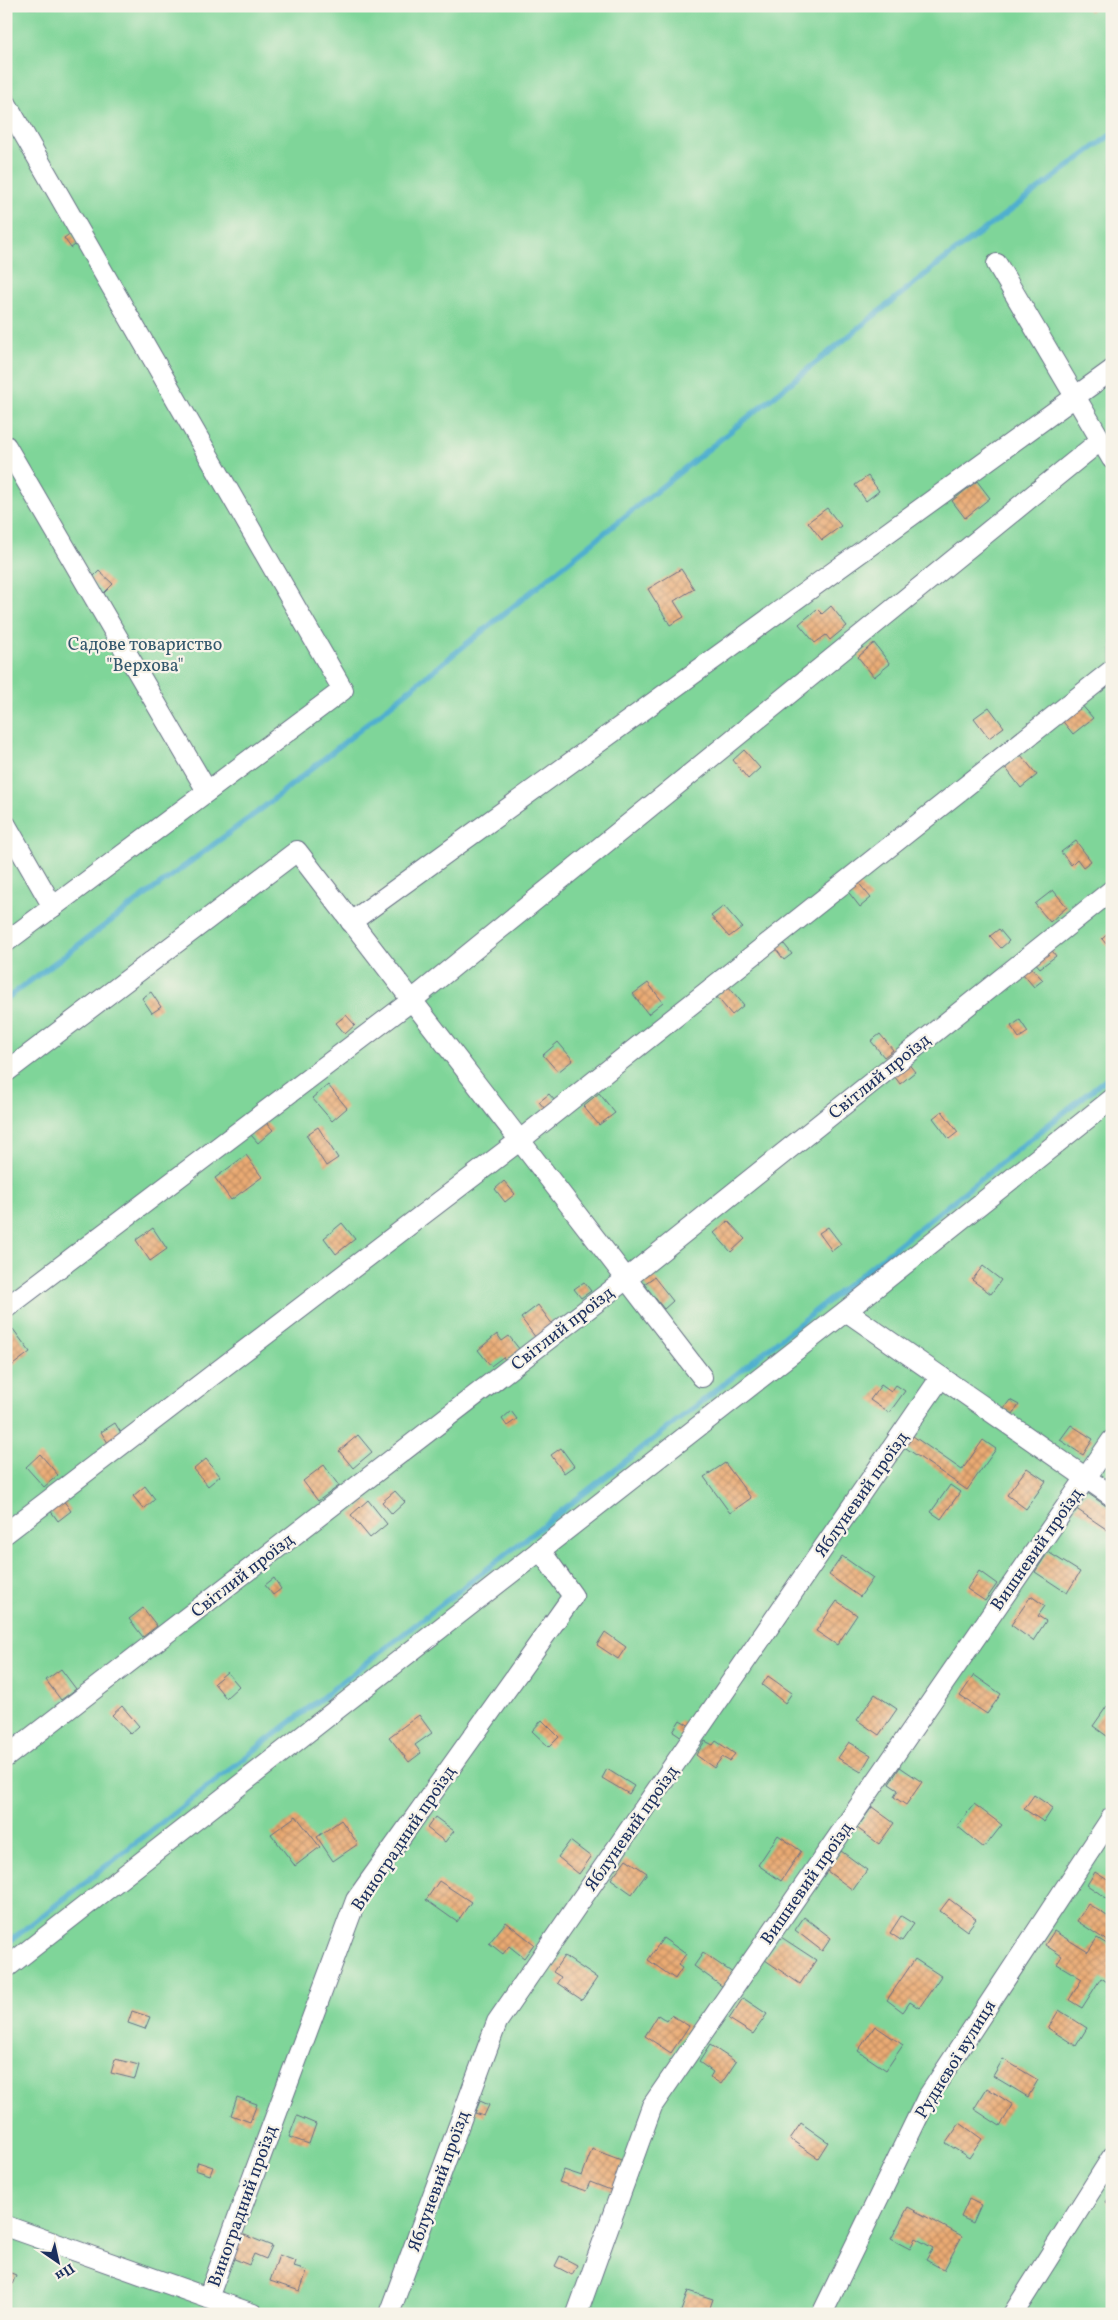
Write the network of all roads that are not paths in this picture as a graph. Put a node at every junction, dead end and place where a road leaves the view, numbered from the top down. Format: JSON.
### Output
{"nodes":[{"id":1,"x":6,"y":103,"type":"edge"},
{"id":2,"x":998,"y":264,"type":"dead end"},
{"id":3,"x":1112,"y":370,"type":"edge"},
{"id":4,"x":1074,"y":396,"type":"junction"},
{"id":5,"x":1101,"y":440,"type":"junction"},
{"id":6,"x":6,"y":446,"type":"edge"},
{"id":7,"x":1112,"y":459,"type":"edge"},
{"id":8,"x":1112,"y":670,"type":"edge"},
{"id":9,"x":208,"y":791,"type":"junction"},
{"id":10,"x":6,"y":825,"type":"edge"},
{"id":11,"x":1112,"y":890,"type":"edge"},
{"id":12,"x":53,"y":907,"type":"junction"},
{"id":13,"x":351,"y":922,"type":"junction"},
{"id":14,"x":6,"y":942,"type":"edge"},
{"id":15,"x":411,"y":1000,"type":"junction"},
{"id":16,"x":6,"y":1072,"type":"edge"},
{"id":17,"x":1112,"y":1099,"type":"edge"},
{"id":18,"x":519,"y":1141,"type":"junction"},
{"id":19,"x":625,"y":1280,"type":"junction"},
{"id":20,"x":6,"y":1308,"type":"edge"},
{"id":21,"x":846,"y":1311,"type":"junction"},
{"id":22,"x":702,"y":1377,"type":"dead end"},
{"id":23,"x":941,"y":1377,"type":"junction"},
{"id":24,"x":1112,"y":1440,"type":"edge"},
{"id":25,"x":1085,"y":1478,"type":"junction"},
{"id":26,"x":1112,"y":1496,"type":"edge"},
{"id":27,"x":6,"y":1533,"type":"edge"},
{"id":28,"x":540,"y":1550,"type":"junction"},
{"id":29,"x":6,"y":1757,"type":"edge"},
{"id":30,"x":1112,"y":1818,"type":"edge"},
{"id":31,"x":6,"y":1968,"type":"edge"},
{"id":32,"x":1112,"y":2157,"type":"edge"},
{"id":33,"x":6,"y":2226,"type":"edge"},
{"id":34,"x":208,"y":2298,"type":"junction"},
{"id":35,"x":253,"y":2314,"type":"edge"},
{"id":36,"x":389,"y":2314,"type":"edge"},
{"id":37,"x":577,"y":2314,"type":"edge"},
{"id":38,"x":822,"y":2314,"type":"edge"},
{"id":39,"x":1013,"y":2314,"type":"edge"}],
"edges":[{"from":1,"to":9,"type":"street"},
{"from":2,"to":4,"type":"street"},
{"from":3,"to":4,"type":"street"},
{"from":4,"to":5,"type":"street"},
{"from":4,"to":13,"type":"street"},
{"from":5,"to":7,"type":"street"},
{"from":5,"to":15,"type":"street"},
{"from":6,"to":9,"type":"street"},
{"from":8,"to":18,"type":"street"},
{"from":9,"to":12,"type":"street"},
{"from":10,"to":12,"type":"street"},
{"from":11,"to":19,"type":"street","name":"Світлий проїзд"},
{"from":12,"to":14,"type":"street"},
{"from":13,"to":15,"type":"street"},
{"from":13,"to":16,"type":"street"},
{"from":15,"to":18,"type":"street"},
{"from":15,"to":20,"type":"street"},
{"from":17,"to":21,"type":"street"},
{"from":18,"to":19,"type":"street"},
{"from":18,"to":27,"type":"street"},
{"from":19,"to":22,"type":"street"},
{"from":19,"to":29,"type":"street","name":"Світлий проїзд"},
{"from":21,"to":23,"type":"street"},
{"from":21,"to":28,"type":"street"},
{"from":23,"to":25,"type":"street"},
{"from":23,"to":36,"type":"street","name":"Яблуневий проїзд"},
{"from":24,"to":25,"type":"street","name":"Вишневий проїзд"},
{"from":25,"to":26,"type":"street"},
{"from":25,"to":37,"type":"street","name":"Вишневий проїзд"},
{"from":28,"to":31,"type":"street"},
{"from":28,"to":34,"type":"street","name":"Виноградний проїзд"},
{"from":30,"to":38,"type":"street","name":"Руднєвої вулиця"},
{"from":32,"to":39,"type":"street"},
{"from":33,"to":34,"type":"street"},
{"from":34,"to":35,"type":"street"}]}
